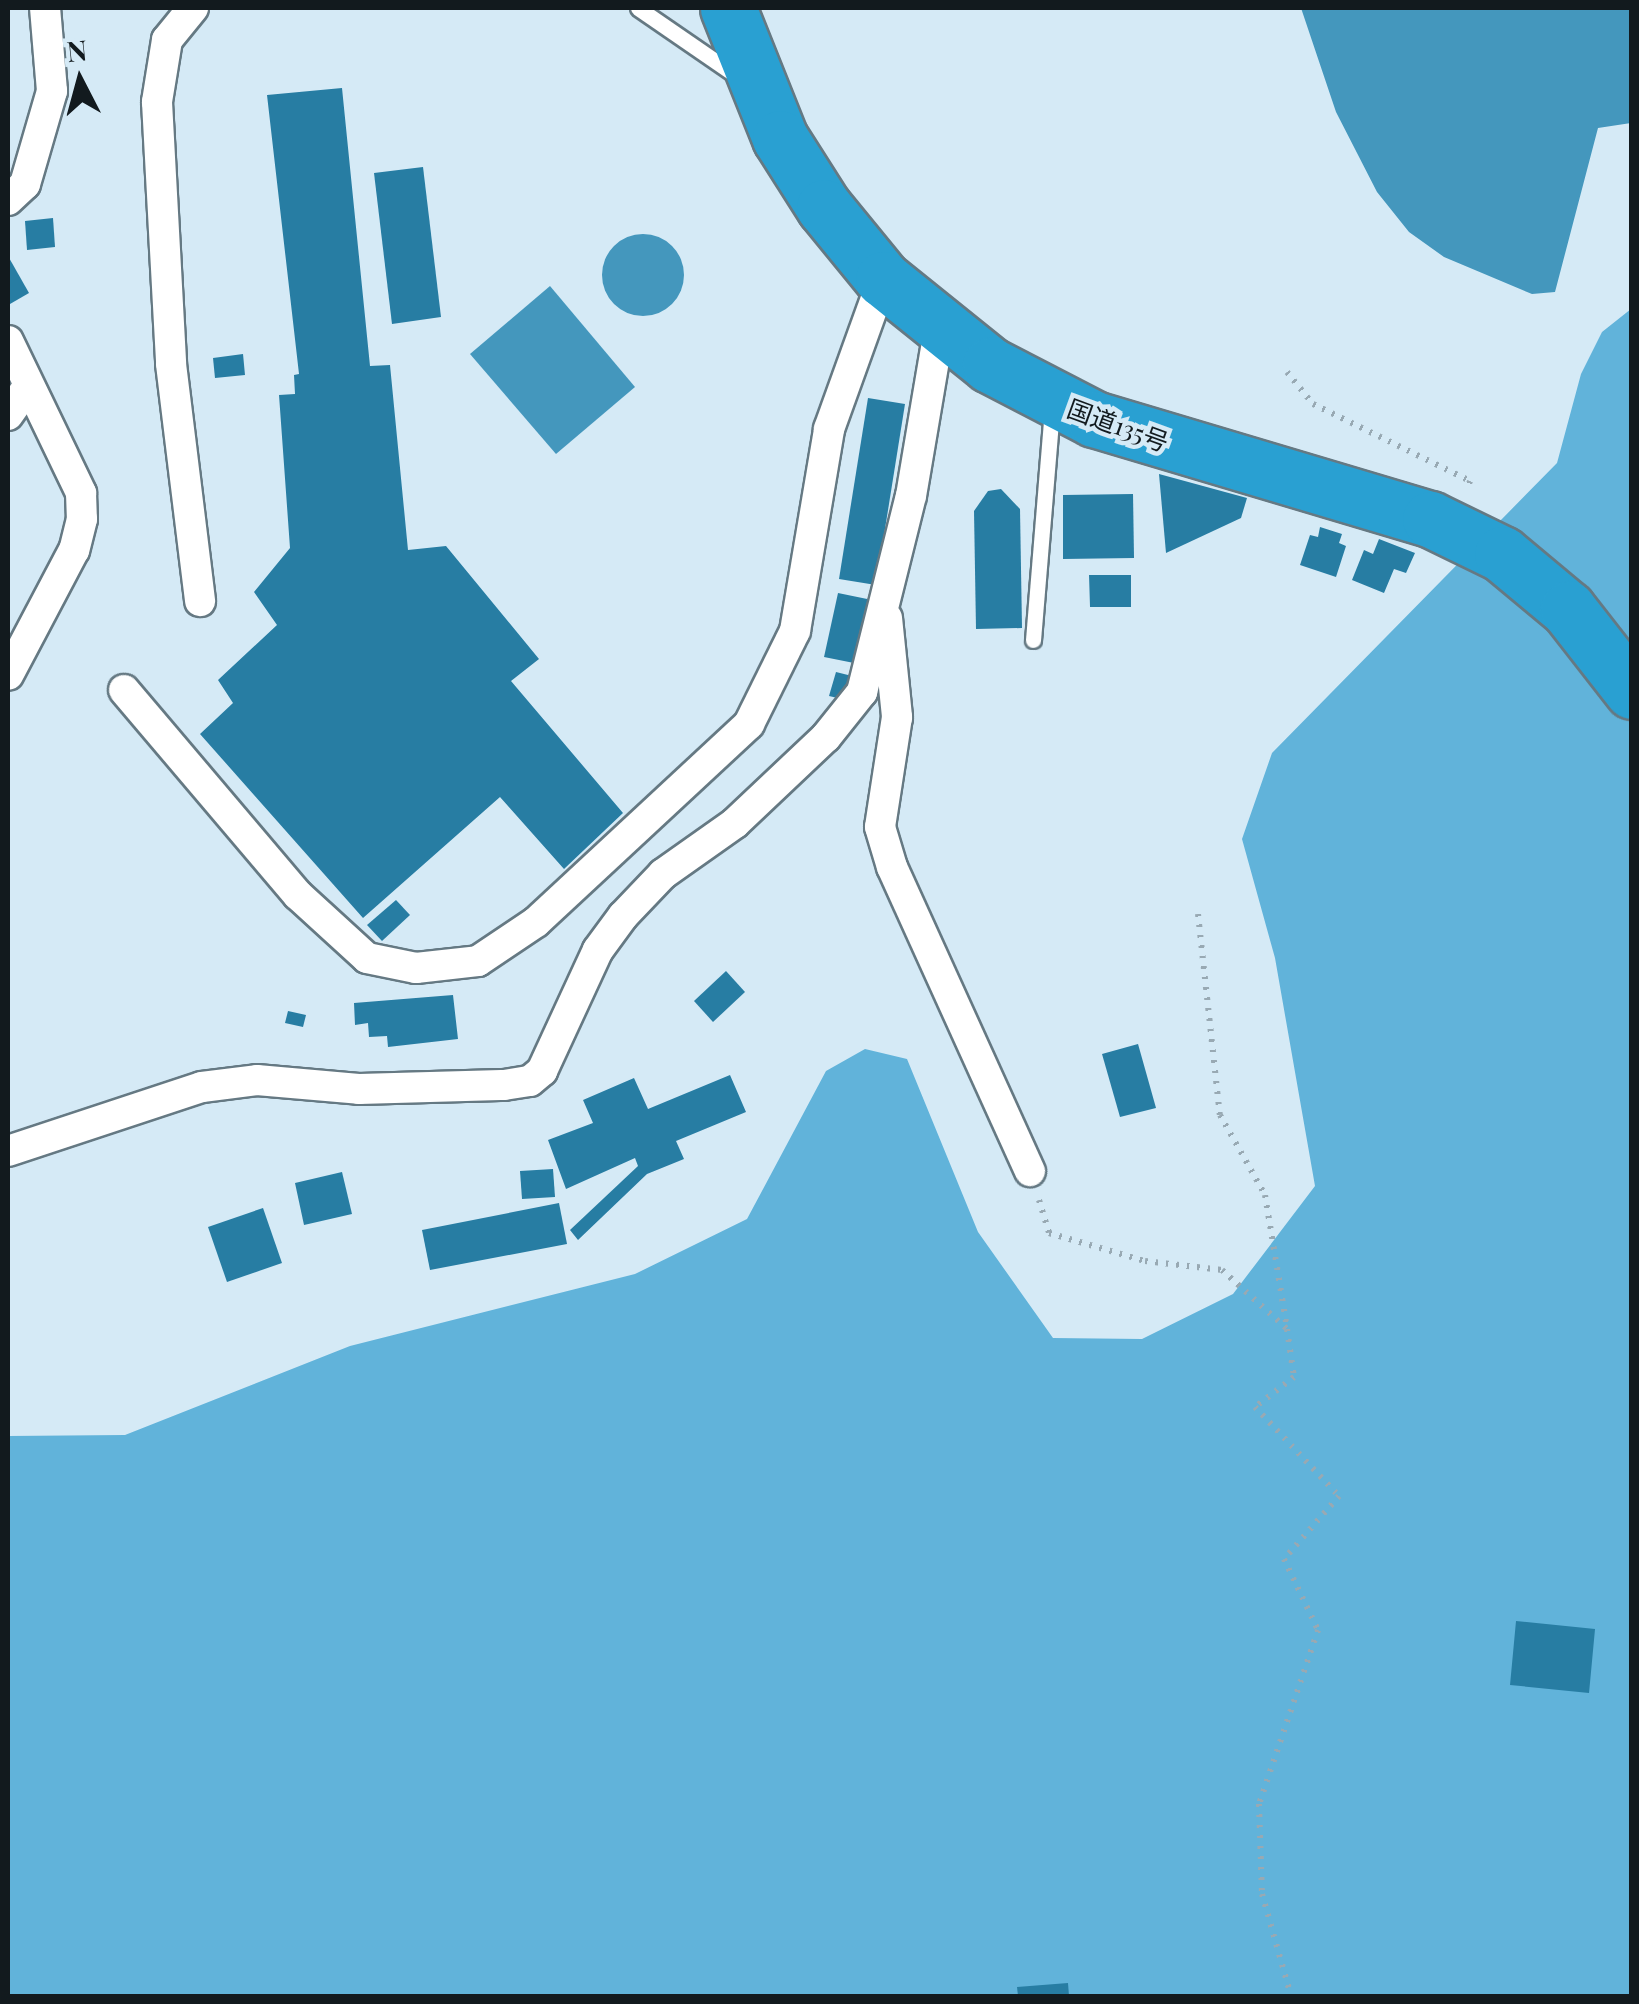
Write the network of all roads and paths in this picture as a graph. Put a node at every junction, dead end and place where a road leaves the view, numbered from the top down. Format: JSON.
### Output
{"nodes":[{"id":1,"x":45,"y":8,"type":"edge"},
{"id":2,"x":193,"y":8,"type":"edge"},
{"id":3,"x":638,"y":8,"type":"edge"},
{"id":4,"x":728,"y":8,"type":"edge"},
{"id":5,"x":758,"y":89,"type":"junction"},
{"id":6,"x":8,"y":200,"type":"edge"},
{"id":7,"x":883,"y":280,"type":"junction"},
{"id":8,"x":940,"y":325,"type":"junction"},
{"id":9,"x":8,"y":341,"type":"edge"},
{"id":10,"x":1288,"y":372,"type":"dead end"},
{"id":11,"x":26,"y":389,"type":"junction"},
{"id":12,"x":1053,"y":402,"type":"junction"},
{"id":13,"x":8,"y":416,"type":"edge"},
{"id":14,"x":1454,"y":531,"type":"junction"},
{"id":15,"x":200,"y":601,"type":"dead end"},
{"id":16,"x":885,"y":607,"type":"junction"},
{"id":17,"x":1033,"y":640,"type":"dead end"},
{"id":18,"x":8,"y":675,"type":"edge"},
{"id":19,"x":124,"y":690,"type":"dead end"},
{"id":20,"x":1632,"y":691,"type":"edge"},
{"id":21,"x":1198,"y":914,"type":"dead end"},
{"id":22,"x":8,"y":1151,"type":"edge"},
{"id":23,"x":1030,"y":1170,"type":"joint"},
{"id":24,"x":1287,"y":1330,"type":"junction"},
{"id":25,"x":1291,"y":1996,"type":"edge"}],
"edges":[{"from":1,"to":6,"type":"street"},
{"from":2,"to":15,"type":"street"},
{"from":3,"to":5,"type":"lane"},
{"from":4,"to":5,"type":"highway","name":"国道135号"},
{"from":5,"to":7,"type":"highway","name":"国道135号"},
{"from":7,"to":8,"type":"highway","name":"国道135号"},
{"from":7,"to":19,"type":"street"},
{"from":8,"to":12,"type":"highway","name":"国道135号"},
{"from":8,"to":16,"type":"street"},
{"from":9,"to":11,"type":"street"},
{"from":10,"to":14,"type":"path"},
{"from":11,"to":13,"type":"street"},
{"from":11,"to":18,"type":"street"},
{"from":12,"to":14,"type":"highway","name":"国道135号"},
{"from":12,"to":17,"type":"lane"},
{"from":14,"to":20,"type":"highway","name":"国道135号"},
{"from":16,"to":22,"type":"street"},
{"from":16,"to":23,"type":"street"},
{"from":21,"to":24,"type":"path"},
{"from":23,"to":24,"type":"path"},
{"from":24,"to":25,"type":"path"}]}
